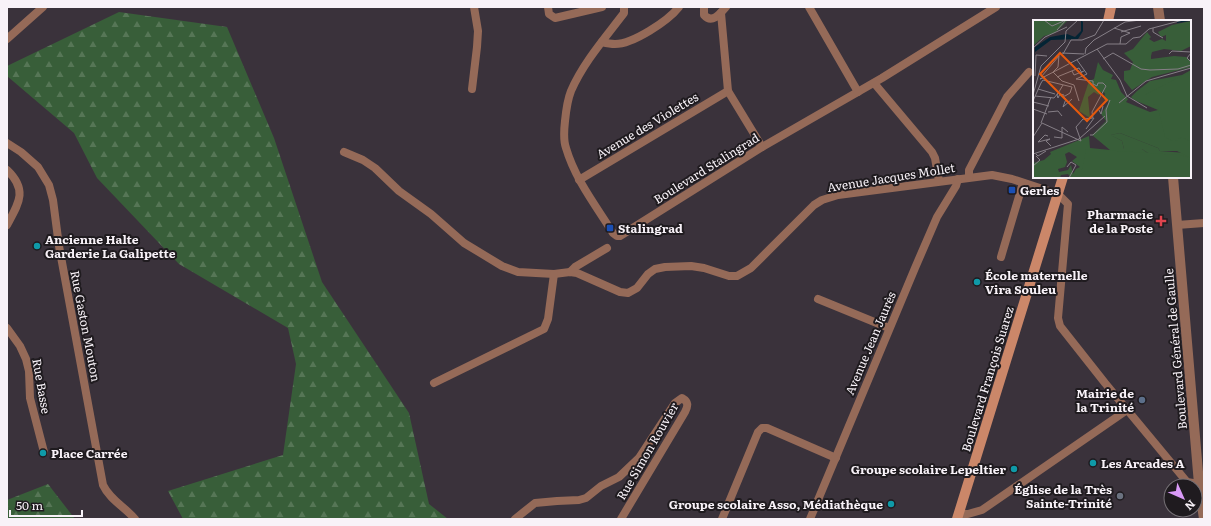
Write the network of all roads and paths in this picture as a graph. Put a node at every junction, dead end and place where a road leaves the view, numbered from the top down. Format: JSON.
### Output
{"nodes":[{"id":1,"x":43,"y":7,"type":"edge"},
{"id":2,"x":474,"y":7,"type":"edge"},
{"id":3,"x":548,"y":7,"type":"edge"},
{"id":4,"x":602,"y":7,"type":"edge"},
{"id":5,"x":624,"y":7,"type":"edge"},
{"id":6,"x":679,"y":7,"type":"edge"},
{"id":7,"x":704,"y":7,"type":"edge"},
{"id":8,"x":808,"y":7,"type":"edge"},
{"id":9,"x":996,"y":7,"type":"edge"},
{"id":10,"x":1111,"y":7,"type":"edge"},
{"id":11,"x":1117,"y":7,"type":"edge"},
{"id":12,"x":1158,"y":7,"type":"edge"},
{"id":13,"x":723,"y":10,"type":"edge"},
{"id":14,"x":1109,"y":20,"type":"edge"},
{"id":15,"x":1160,"y":20,"type":"edge"},
{"id":16,"x":7,"y":39,"type":"edge"},
{"id":17,"x":602,"y":42,"type":"junction"},
{"id":18,"x":1029,"y":72,"type":"dead end"},
{"id":19,"x":874,"y":83,"type":"junction"},
{"id":20,"x":472,"y":89,"type":"dead end"},
{"id":21,"x":728,"y":90,"type":"junction"},
{"id":22,"x":858,"y":92,"type":"junction"},
{"id":23,"x":7,"y":143,"type":"edge"},
{"id":24,"x":762,"y":147,"type":"junction"},
{"id":25,"x":344,"y":152,"type":"dead end"},
{"id":26,"x":7,"y":170,"type":"edge"},
{"id":27,"x":970,"y":177,"type":"junction"},
{"id":28,"x":1063,"y":178,"type":"edge"},
{"id":29,"x":1173,"y":178,"type":"edge"},
{"id":30,"x":958,"y":179,"type":"junction"},
{"id":31,"x":579,"y":180,"type":"junction"},
{"id":32,"x":939,"y":181,"type":"junction"},
{"id":33,"x":1023,"y":183,"type":"junction"},
{"id":34,"x":1058,"y":194,"type":"junction"},
{"id":35,"x":1204,"y":223,"type":"edge"},
{"id":36,"x":7,"y":225,"type":"edge"},
{"id":37,"x":1177,"y":225,"type":"junction"},
{"id":38,"x":607,"y":248,"type":"dead end"},
{"id":39,"x":1001,"y":257,"type":"dead end"},
{"id":40,"x":570,"y":272,"type":"junction"},
{"id":41,"x":554,"y":274,"type":"junction"},
{"id":42,"x":818,"y":299,"type":"dead end"},
{"id":43,"x":7,"y":328,"type":"edge"},
{"id":44,"x":889,"y":328,"type":"junction"},
{"id":45,"x":434,"y":384,"type":"dead end"},
{"id":46,"x":1127,"y":410,"type":"junction"},
{"id":47,"x":44,"y":452,"type":"dead end"},
{"id":48,"x":836,"y":458,"type":"junction"},
{"id":49,"x":1184,"y":478,"type":"edge"},
{"id":50,"x":1198,"y":478,"type":"edge"},
{"id":51,"x":958,"y":516,"type":"edge"},
{"id":52,"x":135,"y":519,"type":"edge"},
{"id":53,"x":515,"y":519,"type":"edge"},
{"id":54,"x":621,"y":519,"type":"edge"},
{"id":55,"x":722,"y":519,"type":"edge"},
{"id":56,"x":810,"y":519,"type":"edge"}],
"edges":[{"from":1,"to":16,"type":"street"},
{"from":2,"to":20,"type":"street"},
{"from":3,"to":4,"type":"street"},
{"from":5,"to":17,"type":"street","name":"Boulevard Stalingrad"},
{"from":6,"to":17,"type":"street"},
{"from":7,"to":13,"type":"street"},
{"from":8,"to":22,"type":"street"},
{"from":9,"to":19,"type":"street","name":"Boulevard Stalingrad"},
{"from":10,"to":14,"type":"main road"},
{"from":11,"to":14,"type":"main road"},
{"from":12,"to":15,"type":"street"},
{"from":13,"to":21,"type":"street"},
{"from":17,"to":31,"type":"street","name":"Boulevard Stalingrad"},
{"from":18,"to":27,"type":"street"},
{"from":19,"to":22,"type":"street","name":"Boulevard Stalingrad"},
{"from":19,"to":32,"type":"street"},
{"from":21,"to":24,"type":"street"},
{"from":21,"to":31,"type":"street","name":"Avenue des Violettes"},
{"from":22,"to":24,"type":"street","name":"Boulevard Stalingrad"},
{"from":23,"to":52,"type":"street","name":"Rue Gaston Mouton"},
{"from":24,"to":31,"type":"street","name":"Boulevard Stalingrad"},
{"from":25,"to":41,"type":"street","name":"Avenue Jacques Mollet"},
{"from":26,"to":36,"type":"street"},
{"from":27,"to":30,"type":"street","name":"Avenue Jacques Mollet"},
{"from":27,"to":33,"type":"street","name":"Avenue Jacques Mollet"},
{"from":28,"to":34,"type":"main road","name":"Boulevard François Suarez"},
{"from":29,"to":37,"type":"street","name":"Boulevard Général de Gaulle"},
{"from":30,"to":32,"type":"street","name":"Avenue Jacques Mollet"},
{"from":30,"to":44,"type":"street","name":"Avenue Jean Jaurès"},
{"from":32,"to":40,"type":"street","name":"Avenue Jacques Mollet"},
{"from":33,"to":34,"type":"street","name":"Avenue Jacques Mollet"},
{"from":33,"to":39,"type":"street"},
{"from":34,"to":46,"type":"street"},
{"from":34,"to":51,"type":"main road","name":"Boulevard François Suarez"},
{"from":35,"to":37,"type":"street"},
{"from":37,"to":50,"type":"street","name":"Boulevard Général de Gaulle"},
{"from":38,"to":40,"type":"street"},
{"from":40,"to":41,"type":"street","name":"Avenue Jacques Mollet"},
{"from":41,"to":45,"type":"street"},
{"from":42,"to":44,"type":"street"},
{"from":43,"to":47,"type":"street","name":"Rue Basse"},
{"from":44,"to":48,"type":"street","name":"Avenue Jean Jaurès"},
{"from":46,"to":49,"type":"street"},
{"from":46,"to":51,"type":"street"},
{"from":48,"to":55,"type":"street"},
{"from":48,"to":56,"type":"street","name":"Avenue Jean Jaurès"},
{"from":53,"to":54,"type":"street","name":"Rue Simon Rouvier"}]}
